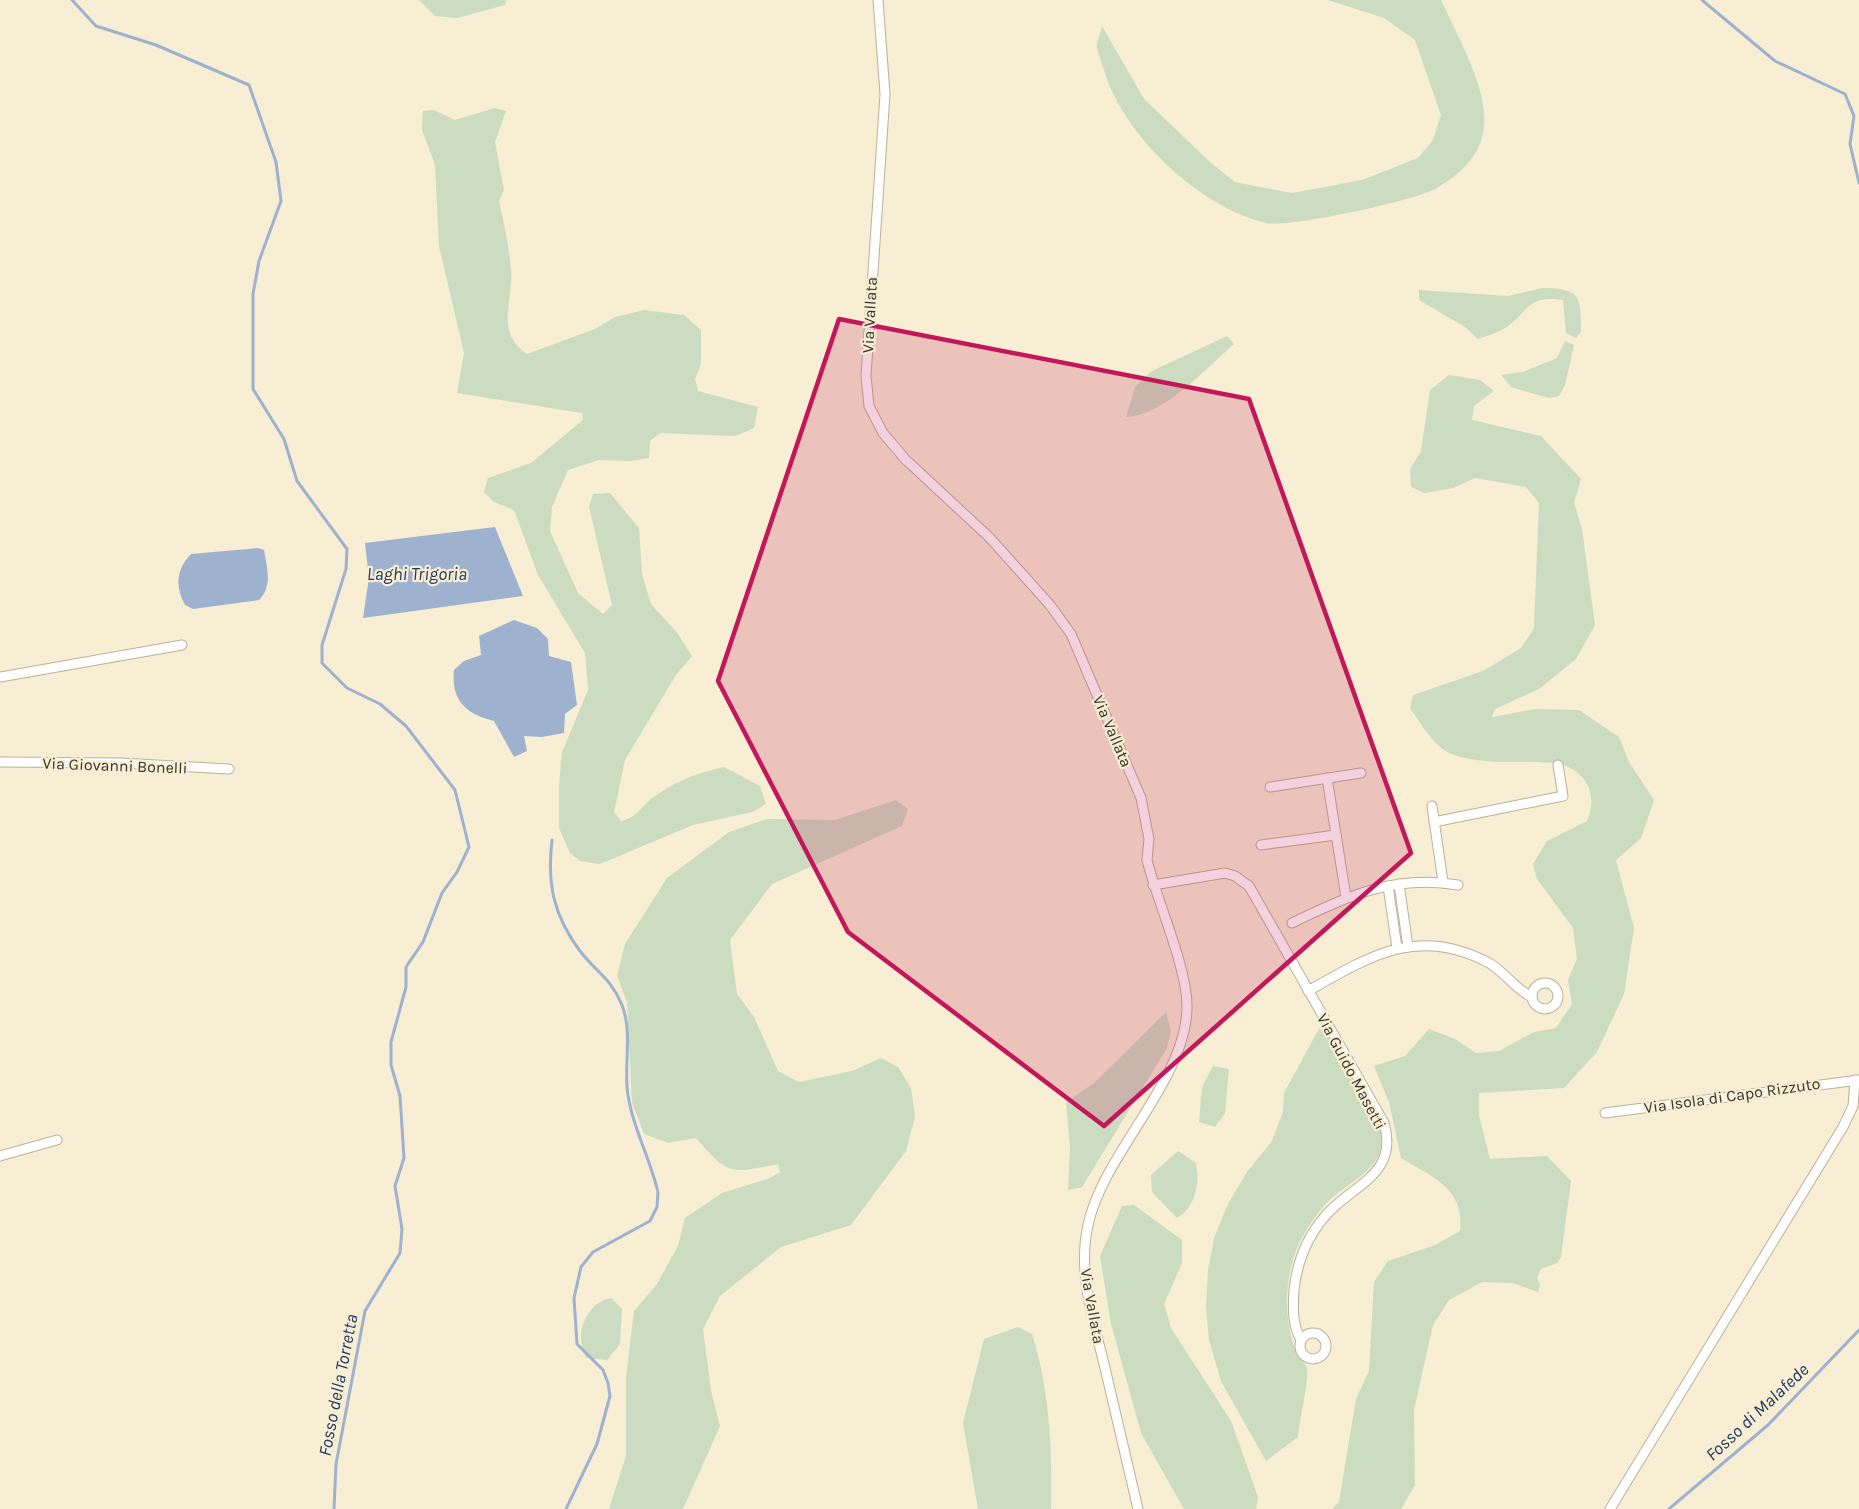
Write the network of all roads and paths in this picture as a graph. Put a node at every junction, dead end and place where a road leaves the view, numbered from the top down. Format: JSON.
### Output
{"nodes":[{"id":1,"x":878,"y":0,"type":"edge"},
{"id":2,"x":182,"y":645,"type":"dead end"},
{"id":3,"x":0,"y":678,"type":"edge"},
{"id":4,"x":0,"y":762,"type":"edge"},
{"id":5,"x":1558,"y":765,"type":"dead end"},
{"id":6,"x":229,"y":769,"type":"dead end"},
{"id":7,"x":1360,"y":773,"type":"dead end"},
{"id":8,"x":1328,"y":778,"type":"junction"},
{"id":9,"x":1270,"y":787,"type":"dead end"},
{"id":10,"x":1432,"y":806,"type":"dead end"},
{"id":11,"x":1434,"y":822,"type":"junction"},
{"id":12,"x":1336,"y":835,"type":"junction"},
{"id":13,"x":1261,"y":845,"type":"dead end"},
{"id":14,"x":1443,"y":882,"type":"junction"},
{"id":15,"x":1399,"y":884,"type":"junction"},
{"id":16,"x":1153,"y":885,"type":"junction"},
{"id":17,"x":1458,"y":885,"type":"dead end"},
{"id":18,"x":1388,"y":886,"type":"junction"},
{"id":19,"x":1346,"y":897,"type":"junction"},
{"id":20,"x":1292,"y":923,"type":"dead end"},
{"id":21,"x":1408,"y":947,"type":"junction"},
{"id":22,"x":1397,"y":948,"type":"junction"},
{"id":23,"x":1308,"y":991,"type":"junction"},
{"id":24,"x":1532,"y":997,"type":"dead end"},
{"id":25,"x":1857,"y":1080,"type":"edge"},
{"id":26,"x":1605,"y":1113,"type":"dead end"},
{"id":27,"x":57,"y":1140,"type":"dead end"},
{"id":28,"x":0,"y":1156,"type":"edge"},
{"id":29,"x":1301,"y":1340,"type":"dead end"},
{"id":30,"x":1138,"y":1509,"type":"edge"},
{"id":31,"x":1610,"y":1509,"type":"edge"}],
"edges":[{"from":1,"to":16,"type":"street","name":"Via Vallata"},
{"from":2,"to":3,"type":"street"},
{"from":4,"to":6,"type":"street","name":"Via Giovanni Bonelli"},
{"from":5,"to":11,"type":"street"},
{"from":7,"to":8,"type":"street"},
{"from":8,"to":9,"type":"street"},
{"from":8,"to":12,"type":"street"},
{"from":10,"to":11,"type":"street"},
{"from":11,"to":14,"type":"street"},
{"from":12,"to":13,"type":"street"},
{"from":12,"to":19,"type":"street"},
{"from":14,"to":15,"type":"street"},
{"from":14,"to":17,"type":"street"},
{"from":15,"to":18,"type":"street"},
{"from":15,"to":21,"type":"street"},
{"from":16,"to":23,"type":"street","name":"Via Guido Masetti"},
{"from":16,"to":30,"type":"street","name":"Via Vallata"},
{"from":18,"to":19,"type":"street"},
{"from":18,"to":22,"type":"street"},
{"from":19,"to":20,"type":"street"},
{"from":21,"to":22,"type":"street"},
{"from":21,"to":24,"type":"street"},
{"from":22,"to":23,"type":"street"},
{"from":23,"to":29,"type":"street","name":"Via Guido Masetti"},
{"from":25,"to":26,"type":"street","name":"Via Isola di Capo Rizzuto"},
{"from":25,"to":31,"type":"street"},
{"from":27,"to":28,"type":"street"}]}
